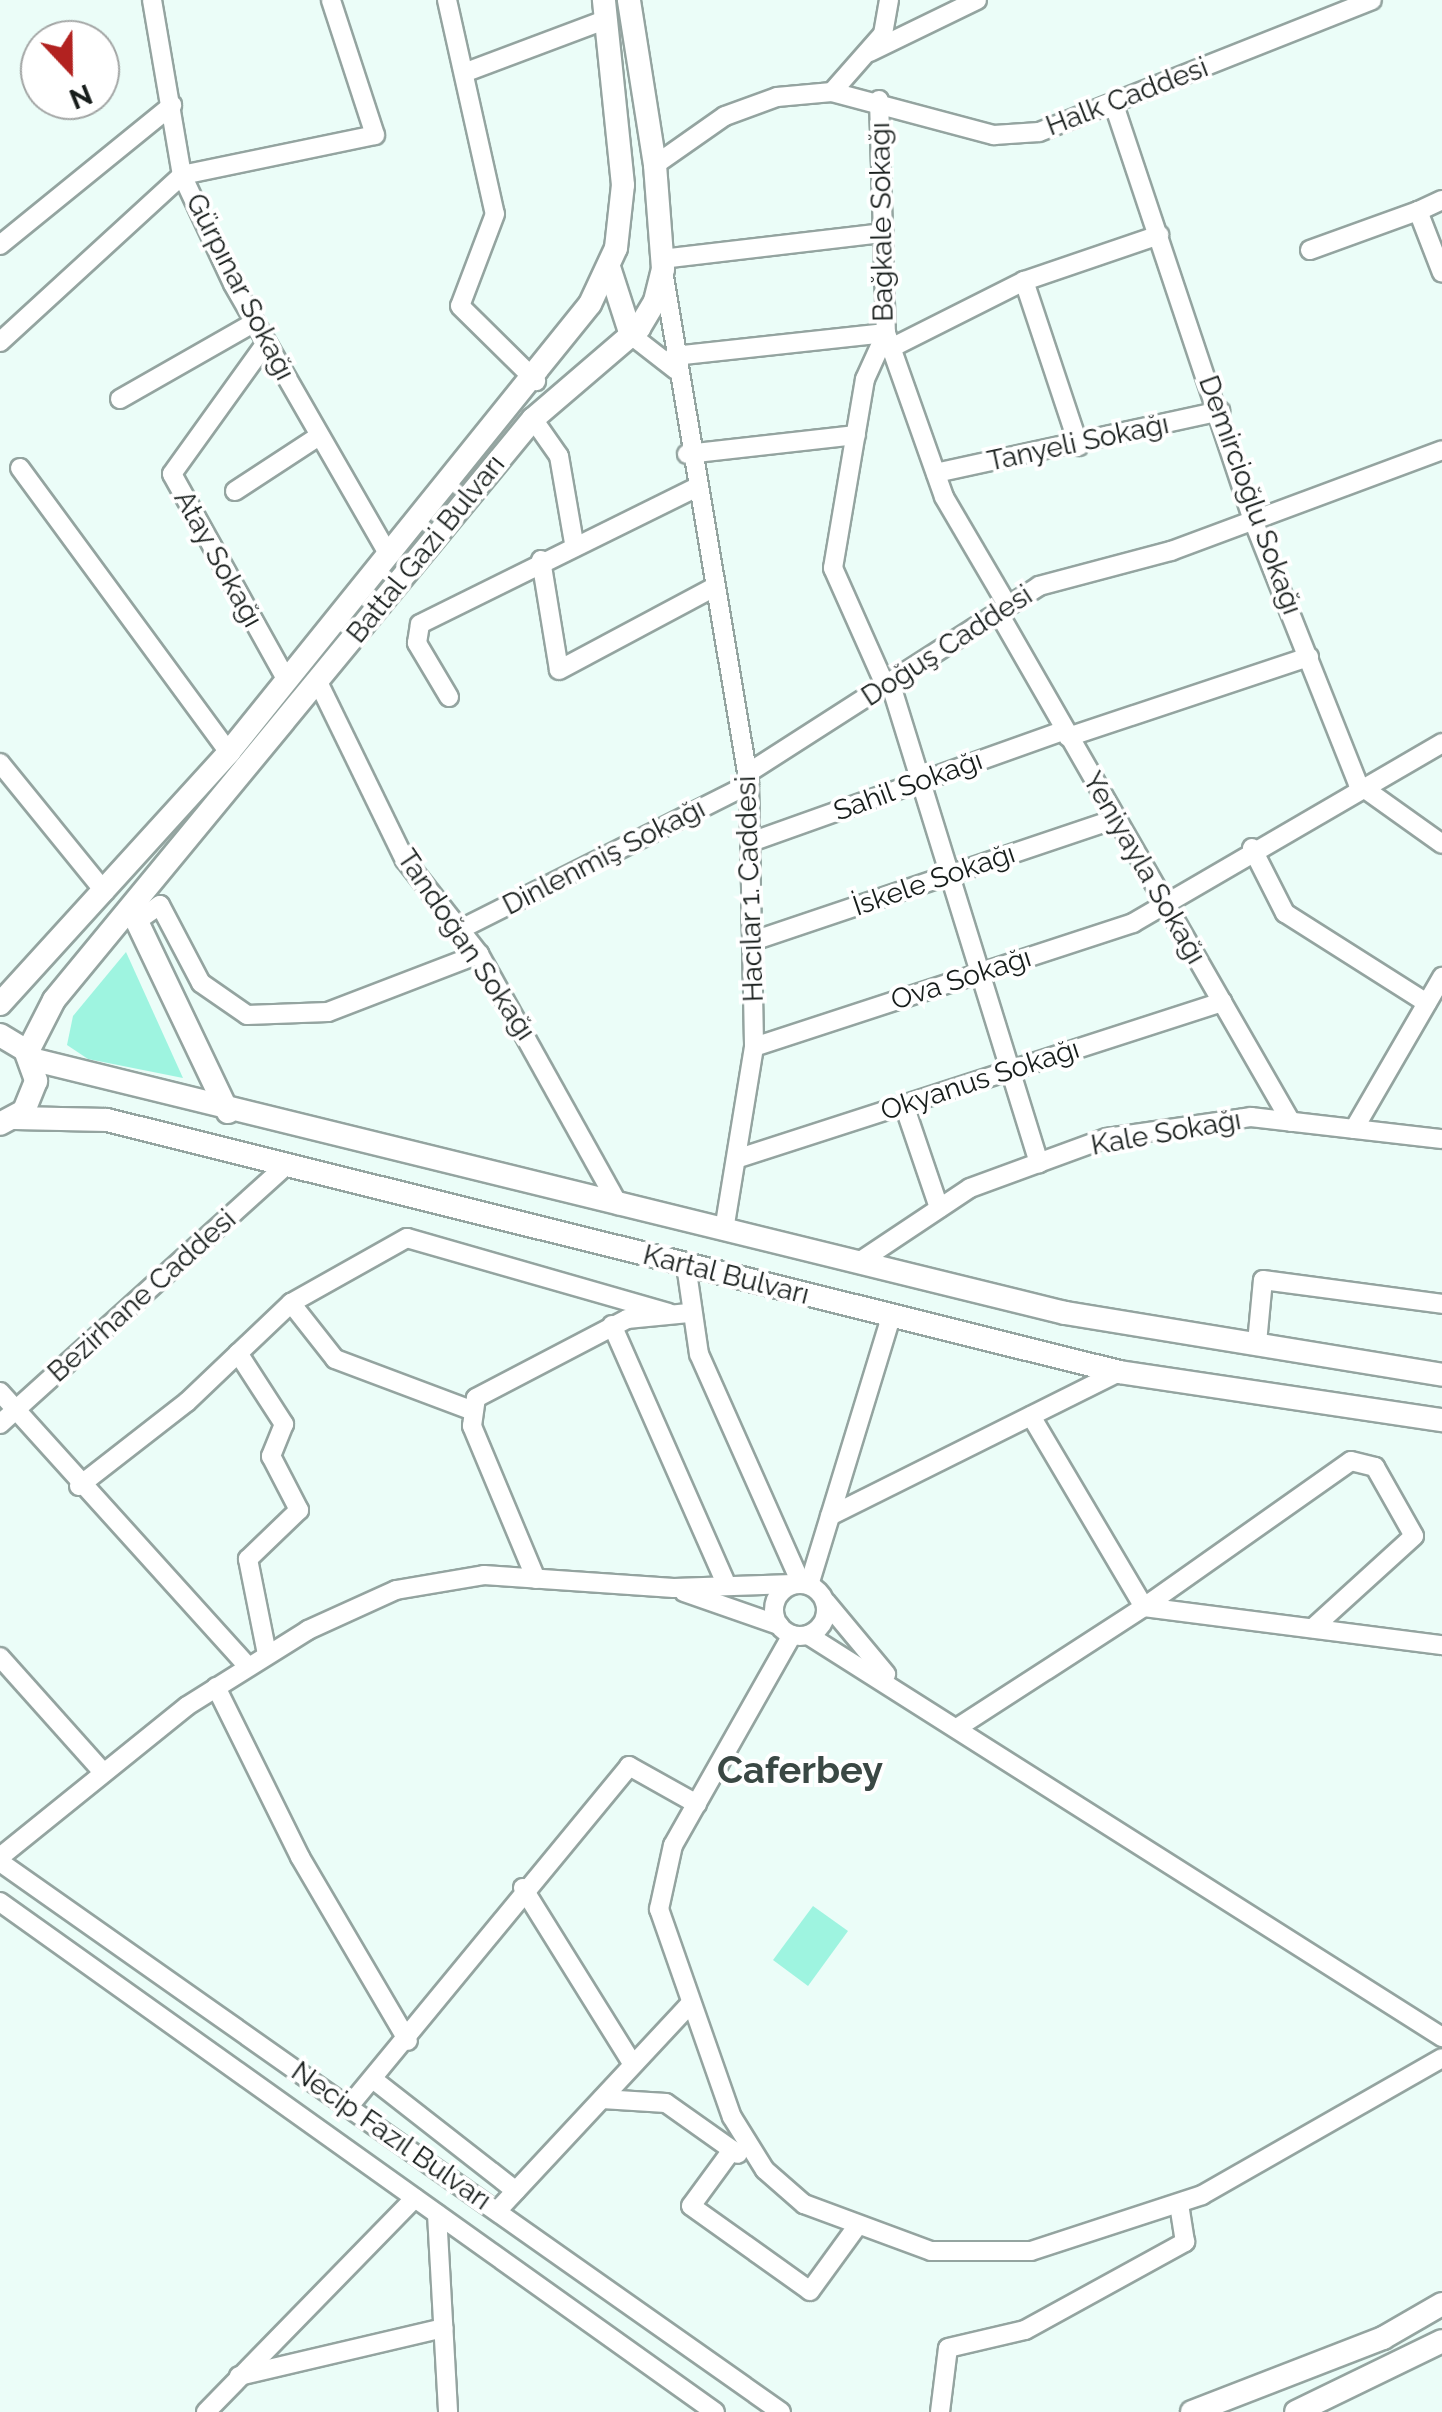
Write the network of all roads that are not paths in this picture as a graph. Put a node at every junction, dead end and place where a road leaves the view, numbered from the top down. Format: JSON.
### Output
{"nodes":[{"id":1,"x":152,"y":0,"type":"edge"},
{"id":2,"x":331,"y":0,"type":"edge"},
{"id":3,"x":447,"y":0,"type":"edge"},
{"id":4,"x":630,"y":0,"type":"edge"},
{"id":5,"x":890,"y":0,"type":"edge"},
{"id":6,"x":977,"y":0,"type":"edge"},
{"id":7,"x":1372,"y":0,"type":"edge"},
{"id":8,"x":1341,"y":6,"type":"edge"},
{"id":9,"x":606,"y":10,"type":"edge"},
{"id":10,"x":870,"y":52,"type":"junction"},
{"id":11,"x":469,"y":71,"type":"junction"},
{"id":12,"x":832,"y":92,"type":"junction"},
{"id":13,"x":879,"y":100,"type":"junction"},
{"id":14,"x":172,"y":105,"type":"junction"},
{"id":15,"x":1114,"y":105,"type":"junction"},
{"id":16,"x":655,"y":165,"type":"junction"},
{"id":17,"x":182,"y":175,"type":"junction"},
{"id":18,"x":624,"y":185,"type":"junction"},
{"id":19,"x":1442,"y":200,"type":"edge"},
{"id":20,"x":1418,"y":211,"type":"junction"},
{"id":21,"x":883,"y":232,"type":"junction"},
{"id":22,"x":1159,"y":235,"type":"junction"},
{"id":23,"x":0,"y":245,"type":"edge"},
{"id":24,"x":1310,"y":250,"type":"dead end"},
{"id":25,"x":609,"y":264,"type":"junction"},
{"id":26,"x":662,"y":264,"type":"junction"},
{"id":27,"x":1442,"y":274,"type":"edge"},
{"id":28,"x":1024,"y":281,"type":"junction"},
{"id":29,"x":255,"y":322,"type":"junction"},
{"id":30,"x":630,"y":335,"type":"junction"},
{"id":31,"x":889,"y":341,"type":"junction"},
{"id":32,"x":0,"y":342,"type":"edge"},
{"id":33,"x":266,"y":343,"type":"junction"},
{"id":34,"x":675,"y":363,"type":"junction"},
{"id":35,"x":536,"y":380,"type":"junction"},
{"id":36,"x":120,"y":399,"type":"dead end"},
{"id":37,"x":1220,"y":411,"type":"junction"},
{"id":38,"x":534,"y":419,"type":"junction"},
{"id":39,"x":856,"y":435,"type":"junction"},
{"id":40,"x":319,"y":436,"type":"junction"},
{"id":41,"x":1078,"y":446,"type":"junction"},
{"id":42,"x":1442,"y":450,"type":"edge"},
{"id":43,"x":688,"y":454,"type":"junction"},
{"id":44,"x":20,"y":468,"type":"dead end"},
{"id":45,"x":936,"y":473,"type":"junction"},
{"id":46,"x":693,"y":489,"type":"junction"},
{"id":47,"x":234,"y":492,"type":"dead end"},
{"id":48,"x":1253,"y":520,"type":"junction"},
{"id":49,"x":574,"y":543,"type":"junction"},
{"id":50,"x":388,"y":552,"type":"junction"},
{"id":51,"x":541,"y":560,"type":"junction"},
{"id":52,"x":711,"y":589,"type":"junction"},
{"id":53,"x":1003,"y":609,"type":"junction"},
{"id":54,"x":1310,"y":658,"type":"junction"},
{"id":55,"x":286,"y":681,"type":"junction"},
{"id":56,"x":318,"y":682,"type":"junction"},
{"id":57,"x":887,"y":683,"type":"junction"},
{"id":58,"x":449,"y":697,"type":"dead end"},
{"id":59,"x":1066,"y":734,"type":"junction"},
{"id":60,"x":1442,"y":743,"type":"edge"},
{"id":61,"x":228,"y":752,"type":"junction"},
{"id":62,"x":0,"y":764,"type":"edge"},
{"id":63,"x":749,"y":778,"type":"junction"},
{"id":64,"x":922,"y":782,"type":"junction"},
{"id":65,"x":1358,"y":784,"type":"junction"},
{"id":66,"x":1116,"y":819,"type":"junction"},
{"id":67,"x":752,"y":842,"type":"junction"},
{"id":68,"x":1442,"y":844,"type":"edge"},
{"id":69,"x":1252,"y":848,"type":"junction"},
{"id":70,"x":952,"y":875,"type":"junction"},
{"id":71,"x":105,"y":892,"type":"junction"},
{"id":72,"x":1163,"y":900,"type":"junction"},
{"id":73,"x":134,"y":915,"type":"junction"},
{"id":74,"x":459,"y":930,"type":"junction"},
{"id":75,"x":753,"y":941,"type":"junction"},
{"id":76,"x":478,"y":954,"type":"junction"},
{"id":77,"x":978,"y":974,"type":"junction"},
{"id":78,"x":1442,"y":978,"type":"edge"},
{"id":79,"x":1222,"y":1002,"type":"junction"},
{"id":80,"x":1427,"y":1003,"type":"junction"},
{"id":81,"x":0,"y":1004,"type":"edge"},
{"id":82,"x":0,"y":1036,"type":"edge"},
{"id":83,"x":754,"y":1046,"type":"junction"},
{"id":84,"x":29,"y":1056,"type":"junction"},
{"id":85,"x":1008,"y":1072,"type":"junction"},
{"id":86,"x":904,"y":1105,"type":"junction"},
{"id":87,"x":228,"y":1112,"type":"junction"},
{"id":88,"x":8,"y":1121,"type":"edge"},
{"id":89,"x":1292,"y":1122,"type":"junction"},
{"id":90,"x":1354,"y":1129,"type":"junction"},
{"id":91,"x":1442,"y":1140,"type":"edge"},
{"id":92,"x":738,"y":1158,"type":"junction"},
{"id":93,"x":1039,"y":1163,"type":"junction"},
{"id":94,"x":282,"y":1168,"type":"junction"},
{"id":95,"x":619,"y":1206,"type":"junction"},
{"id":96,"x":939,"y":1208,"type":"junction"},
{"id":97,"x":724,"y":1232,"type":"junction"},
{"id":98,"x":859,"y":1262,"type":"junction"},
{"id":99,"x":686,"y":1265,"type":"junction"},
{"id":100,"x":290,"y":1303,"type":"junction"},
{"id":101,"x":1442,"y":1304,"type":"edge"},
{"id":102,"x":668,"y":1313,"type":"junction"},
{"id":103,"x":689,"y":1313,"type":"junction"},
{"id":104,"x":891,"y":1316,"type":"junction"},
{"id":105,"x":612,"y":1325,"type":"junction"},
{"id":106,"x":1257,"y":1343,"type":"junction"},
{"id":107,"x":238,"y":1353,"type":"junction"},
{"id":108,"x":1119,"y":1372,"type":"junction"},
{"id":109,"x":1442,"y":1375,"type":"edge"},
{"id":110,"x":0,"y":1392,"type":"edge"},
{"id":111,"x":471,"y":1410,"type":"junction"},
{"id":112,"x":1031,"y":1416,"type":"junction"},
{"id":113,"x":6,"y":1419,"type":"edge"},
{"id":114,"x":1442,"y":1420,"type":"edge"},
{"id":115,"x":80,"y":1486,"type":"junction"},
{"id":116,"x":830,"y":1516,"type":"junction"},
{"id":117,"x":536,"y":1579,"type":"junction"},
{"id":118,"x":801,"y":1584,"type":"junction"},
{"id":119,"x":726,"y":1586,"type":"junction"},
{"id":120,"x":674,"y":1588,"type":"junction"},
{"id":121,"x":826,"y":1602,"type":"junction"},
{"id":122,"x":1144,"y":1608,"type":"junction"},
{"id":123,"x":1312,"y":1628,"type":"junction"},
{"id":124,"x":793,"y":1632,"type":"junction"},
{"id":125,"x":1442,"y":1645,"type":"edge"},
{"id":126,"x":267,"y":1654,"type":"junction"},
{"id":127,"x":0,"y":1656,"type":"edge"},
{"id":128,"x":248,"y":1666,"type":"junction"},
{"id":129,"x":896,"y":1686,"type":"junction"},
{"id":130,"x":216,"y":1687,"type":"junction"},
{"id":131,"x":960,"y":1726,"type":"junction"},
{"id":132,"x":102,"y":1772,"type":"junction"},
{"id":133,"x":697,"y":1804,"type":"junction"},
{"id":134,"x":0,"y":1860,"type":"edge"},
{"id":135,"x":523,"y":1888,"type":"junction"},
{"id":136,"x":0,"y":1902,"type":"edge"},
{"id":137,"x":689,"y":2005,"type":"junction"},
{"id":138,"x":1442,"y":2037,"type":"edge"},
{"id":139,"x":408,"y":2040,"type":"junction"},
{"id":140,"x":1442,"y":2058,"type":"edge"},
{"id":141,"x":633,"y":2065,"type":"junction"},
{"id":142,"x":374,"y":2080,"type":"junction"},
{"id":143,"x":602,"y":2099,"type":"junction"},
{"id":144,"x":350,"y":2105,"type":"junction"},
{"id":145,"x":732,"y":2150,"type":"junction"},
{"id":146,"x":765,"y":2170,"type":"junction"},
{"id":147,"x":516,"y":2191,"type":"junction"},
{"id":148,"x":415,"y":2198,"type":"junction"},
{"id":149,"x":1179,"y":2204,"type":"junction"},
{"id":150,"x":498,"y":2212,"type":"junction"},
{"id":151,"x":437,"y":2214,"type":"junction"},
{"id":152,"x":855,"y":2229,"type":"junction"},
{"id":153,"x":1442,"y":2304,"type":"edge"},
{"id":154,"x":443,"y":2328,"type":"junction"},
{"id":155,"x":1442,"y":2341,"type":"edge"},
{"id":156,"x":238,"y":2376,"type":"junction"},
{"id":157,"x":1310,"y":2409,"type":"edge"},
{"id":158,"x":206,"y":2412,"type":"edge"},
{"id":159,"x":448,"y":2412,"type":"edge"},
{"id":160,"x":715,"y":2412,"type":"edge"},
{"id":161,"x":781,"y":2412,"type":"edge"},
{"id":162,"x":940,"y":2412,"type":"edge"},
{"id":163,"x":1192,"y":2412,"type":"edge"}],
"edges":[{"from":1,"to":14,"type":"street","name":"Gürpınar Sokağı"},
{"from":2,"to":17,"type":"street"},
{"from":3,"to":11,"type":"street"},
{"from":4,"to":16,"type":"main road"},
{"from":5,"to":10,"type":"street"},
{"from":6,"to":10,"type":"street"},
{"from":7,"to":8,"type":"street","name":"Halk Caddesi"},
{"from":8,"to":15,"type":"street","name":"Halk Caddesi"},
{"from":9,"to":11,"type":"street"},
{"from":9,"to":18,"type":"main road","name":"Battal Gazi Bulvarı"},
{"from":10,"to":12,"type":"street"},
{"from":11,"to":35,"type":"street"},
{"from":12,"to":13,"type":"street","name":"Halk Caddesi"},
{"from":12,"to":16,"type":"street","name":"Halk Caddesi"},
{"from":13,"to":15,"type":"street","name":"Halk Caddesi"},
{"from":13,"to":21,"type":"street","name":"Bağkale Sokağı"},
{"from":14,"to":17,"type":"street","name":"Gürpınar Sokağı"},
{"from":14,"to":23,"type":"street"},
{"from":15,"to":22,"type":"street","name":"Demircioğlu Sokağı"},
{"from":16,"to":18,"type":"main road"},
{"from":16,"to":26,"type":"main road"},
{"from":17,"to":29,"type":"street","name":"Gürpınar Sokağı"},
{"from":17,"to":32,"type":"street"},
{"from":18,"to":25,"type":"main road","name":"Battal Gazi Bulvarı"},
{"from":19,"to":20,"type":"street"},
{"from":20,"to":24,"type":"street"},
{"from":20,"to":27,"type":"street"},
{"from":21,"to":26,"type":"street"},
{"from":21,"to":31,"type":"street","name":"Bağkale Sokağı"},
{"from":22,"to":28,"type":"street"},
{"from":22,"to":37,"type":"street","name":"Demircioğlu Sokağı"},
{"from":25,"to":30,"type":"main road"},
{"from":25,"to":35,"type":"main road","name":"Battal Gazi Bulvarı"},
{"from":26,"to":30,"type":"main road","name":"Battal Gazi Bulvarı"},
{"from":26,"to":34,"type":"street","name":"Hacılar 1. Caddesi"},
{"from":28,"to":31,"type":"street"},
{"from":28,"to":41,"type":"street"},
{"from":29,"to":33,"type":"street","name":"Gürpınar Sokağı"},
{"from":29,"to":36,"type":"street"},
{"from":30,"to":34,"type":"street"},
{"from":30,"to":38,"type":"main road","name":"Battal Gazi Bulvarı"},
{"from":31,"to":34,"type":"street"},
{"from":31,"to":39,"type":"street","name":"Bağkale Sokağı"},
{"from":31,"to":45,"type":"street","name":"Yeniyayla Sokağı"},
{"from":33,"to":40,"type":"street","name":"Gürpınar Sokağı"},
{"from":33,"to":55,"type":"street","name":"Atay Sokağı"},
{"from":34,"to":43,"type":"street","name":"Hacılar 1. Caddesi"},
{"from":35,"to":50,"type":"main road","name":"Battal Gazi Bulvarı"},
{"from":37,"to":41,"type":"street","name":"Tanyeli Sokağı"},
{"from":37,"to":48,"type":"street","name":"Demircioğlu Sokağı"},
{"from":38,"to":49,"type":"street"},
{"from":38,"to":56,"type":"main road","name":"Battal Gazi Bulvarı"},
{"from":39,"to":43,"type":"street"},
{"from":39,"to":57,"type":"street","name":"Bağkale Sokağı"},
{"from":40,"to":47,"type":"street"},
{"from":40,"to":50,"type":"street","name":"Gürpınar Sokağı"},
{"from":41,"to":45,"type":"street","name":"Tanyeli Sokağı"},
{"from":42,"to":48,"type":"street","name":"Doğuş Caddesi"},
{"from":43,"to":46,"type":"street","name":"Hacılar 1. Caddesi"},
{"from":44,"to":61,"type":"street"},
{"from":45,"to":53,"type":"street","name":"Yeniyayla Sokağı"},
{"from":46,"to":49,"type":"street"},
{"from":46,"to":52,"type":"street","name":"Hacılar 1. Caddesi"},
{"from":48,"to":53,"type":"street","name":"Doğuş Caddesi"},
{"from":48,"to":54,"type":"street","name":"Demircioğlu Sokağı"},
{"from":49,"to":51,"type":"street"},
{"from":50,"to":55,"type":"main road","name":"Battal Gazi Bulvarı"},
{"from":51,"to":52,"type":"street"},
{"from":51,"to":58,"type":"street"},
{"from":52,"to":63,"type":"street","name":"Hacılar 1. Caddesi"},
{"from":53,"to":57,"type":"street","name":"Doğuş Caddesi"},
{"from":53,"to":59,"type":"street","name":"Yeniyayla Sokağı"},
{"from":54,"to":59,"type":"street","name":"Sahil Sokağı"},
{"from":54,"to":65,"type":"street","name":"Demircioğlu Sokağı"},
{"from":55,"to":61,"type":"main road","name":"Battal Gazi Bulvarı"},
{"from":56,"to":73,"type":"main road","name":"Battal Gazi Bulvarı"},
{"from":56,"to":74,"type":"street","name":"Tandoğan Sokağı"},
{"from":57,"to":63,"type":"street","name":"Doğuş Caddesi"},
{"from":57,"to":64,"type":"street","name":"Bağkale Sokağı"},
{"from":59,"to":64,"type":"street","name":"Sahil Sokağı"},
{"from":59,"to":66,"type":"street","name":"Yeniyayla Sokağı"},
{"from":60,"to":65,"type":"street","name":"Ova Sokağı"},
{"from":61,"to":71,"type":"main road","name":"Battal Gazi Bulvarı"},
{"from":62,"to":71,"type":"street"},
{"from":63,"to":67,"type":"street","name":"Hacılar 1. Caddesi"},
{"from":63,"to":74,"type":"street","name":"Dinlenmiş Sokağı"},
{"from":64,"to":67,"type":"street","name":"Sahil Sokağı"},
{"from":64,"to":70,"type":"street","name":"Bağkale Sokağı"},
{"from":65,"to":68,"type":"street"},
{"from":65,"to":69,"type":"street","name":"Ova Sokağı"},
{"from":66,"to":70,"type":"street","name":"İskele Sokağı"},
{"from":66,"to":72,"type":"street","name":"Yeniyayla Sokağı"},
{"from":67,"to":75,"type":"street","name":"Hacılar 1. Caddesi"},
{"from":69,"to":72,"type":"street","name":"Ova Sokağı"},
{"from":69,"to":80,"type":"street"},
{"from":70,"to":75,"type":"street","name":"İskele Sokağı"},
{"from":70,"to":77,"type":"street","name":"Bağkale Sokağı"},
{"from":71,"to":81,"type":"main road","name":"Battal Gazi Bulvarı"},
{"from":72,"to":77,"type":"street","name":"Ova Sokağı"},
{"from":72,"to":79,"type":"street","name":"Yeniyayla Sokağı"},
{"from":73,"to":76,"type":"street"},
{"from":73,"to":84,"type":"main road","name":"Battal Gazi Bulvarı"},
{"from":73,"to":87,"type":"main road"},
{"from":74,"to":76,"type":"street","name":"Tandoğan Sokağı"},
{"from":75,"to":83,"type":"street","name":"Hacılar 1. Caddesi"},
{"from":76,"to":95,"type":"street","name":"Tandoğan Sokağı"},
{"from":77,"to":83,"type":"street","name":"Ova Sokağı"},
{"from":77,"to":85,"type":"street","name":"Bağkale Sokağı"},
{"from":78,"to":80,"type":"street"},
{"from":79,"to":85,"type":"street","name":"Okyanus Sokağı"},
{"from":79,"to":89,"type":"street","name":"Yeniyayla Sokağı"},
{"from":80,"to":90,"type":"street"},
{"from":82,"to":84,"type":"main road","name":"Kartal Bulvarı"},
{"from":83,"to":92,"type":"street","name":"Hacılar 1. Caddesi"},
{"from":84,"to":87,"type":"main road","name":"Kartal Bulvarı"},
{"from":84,"to":88,"type":"main road","name":"Battal Gazi Bulvarı"},
{"from":85,"to":86,"type":"street","name":"Okyanus Sokağı"},
{"from":85,"to":93,"type":"street","name":"Bağkale Sokağı"},
{"from":86,"to":92,"type":"street","name":"Okyanus Sokağı"},
{"from":86,"to":96,"type":"street"},
{"from":87,"to":95,"type":"main road","name":"Kartal Bulvarı"},
{"from":88,"to":94,"type":"main road","name":"Kartal Bulvarı"},
{"from":89,"to":90,"type":"street","name":"Kale Sokağı"},
{"from":89,"to":93,"type":"street","name":"Kale Sokağı"},
{"from":90,"to":91,"type":"street","name":"Kale Sokağı"},
{"from":92,"to":97,"type":"street","name":"Hacılar 1. Caddesi"},
{"from":93,"to":96,"type":"street","name":"Kale Sokağı"},
{"from":94,"to":99,"type":"main road","name":"Kartal Bulvarı"},
{"from":94,"to":113,"type":"street","name":"Bezirhane Caddesi"},
{"from":95,"to":97,"type":"main road","name":"Kartal Bulvarı"},
{"from":96,"to":98,"type":"street","name":"Kale Sokağı"},
{"from":97,"to":98,"type":"main road","name":"Kartal Bulvarı"},
{"from":98,"to":106,"type":"main road","name":"Kartal Bulvarı"},
{"from":99,"to":103,"type":"street"},
{"from":99,"to":104,"type":"main road","name":"Kartal Bulvarı"},
{"from":100,"to":102,"type":"street"},
{"from":100,"to":107,"type":"street"},
{"from":100,"to":111,"type":"street"},
{"from":101,"to":106,"type":"street"},
{"from":102,"to":103,"type":"street"},
{"from":102,"to":105,"type":"street"},
{"from":103,"to":118,"type":"street"},
{"from":104,"to":108,"type":"main road","name":"Kartal Bulvarı"},
{"from":104,"to":116,"type":"street"},
{"from":105,"to":111,"type":"street"},
{"from":105,"to":119,"type":"street"},
{"from":106,"to":109,"type":"main road","name":"Kartal Bulvarı"},
{"from":107,"to":115,"type":"street"},
{"from":107,"to":126,"type":"street"},
{"from":108,"to":112,"type":"street"},
{"from":108,"to":114,"type":"main road","name":"Kartal Bulvarı"},
{"from":110,"to":113,"type":"street"},
{"from":111,"to":117,"type":"street"},
{"from":112,"to":116,"type":"street"},
{"from":112,"to":122,"type":"street"},
{"from":113,"to":115,"type":"street"},
{"from":115,"to":128,"type":"street"},
{"from":116,"to":118,"type":"street"},
{"from":117,"to":120,"type":"street"},
{"from":117,"to":126,"type":"street"},
{"from":118,"to":119,"type":"street"},
{"from":118,"to":121,"type":"street"},
{"from":118,"to":124,"type":"street"},
{"from":119,"to":120,"type":"street"},
{"from":120,"to":124,"type":"street"},
{"from":121,"to":124,"type":"street"},
{"from":121,"to":129,"type":"street"},
{"from":122,"to":123,"type":"street"},
{"from":122,"to":123,"type":"street"},
{"from":122,"to":131,"type":"street"},
{"from":123,"to":125,"type":"street"},
{"from":124,"to":129,"type":"street"},
{"from":124,"to":133,"type":"street"},
{"from":126,"to":128,"type":"street"},
{"from":127,"to":132,"type":"street"},
{"from":128,"to":130,"type":"street"},
{"from":129,"to":131,"type":"street"},
{"from":130,"to":132,"type":"street"},
{"from":130,"to":139,"type":"street"},
{"from":131,"to":138,"type":"street"},
{"from":132,"to":134,"type":"street"},
{"from":133,"to":135,"type":"street"},
{"from":133,"to":137,"type":"street"},
{"from":134,"to":144,"type":"street","name":"Necip Fazıl Bulvarı"},
{"from":135,"to":139,"type":"street"},
{"from":135,"to":141,"type":"street"},
{"from":136,"to":148,"type":"street","name":"Necip Fazıl Bulvarı"},
{"from":137,"to":141,"type":"street"},
{"from":137,"to":146,"type":"street"},
{"from":139,"to":142,"type":"street"},
{"from":140,"to":149,"type":"street"},
{"from":141,"to":143,"type":"street"},
{"from":142,"to":144,"type":"street"},
{"from":142,"to":147,"type":"street"},
{"from":143,"to":145,"type":"street"},
{"from":143,"to":147,"type":"street"},
{"from":144,"to":150,"type":"street","name":"Necip Fazıl Bulvarı"},
{"from":145,"to":146,"type":"street"},
{"from":145,"to":152,"type":"street"},
{"from":146,"to":152,"type":"street"},
{"from":147,"to":150,"type":"street"},
{"from":148,"to":151,"type":"street","name":"Necip Fazıl Bulvarı"},
{"from":148,"to":156,"type":"street"},
{"from":149,"to":152,"type":"street"},
{"from":149,"to":162,"type":"street"},
{"from":150,"to":161,"type":"street","name":"Necip Fazıl Bulvarı"},
{"from":151,"to":154,"type":"street"},
{"from":151,"to":160,"type":"street","name":"Necip Fazıl Bulvarı"},
{"from":153,"to":163,"type":"main road"},
{"from":154,"to":156,"type":"street"},
{"from":154,"to":159,"type":"street"},
{"from":155,"to":157,"type":"main road"},
{"from":156,"to":158,"type":"street"}]}
